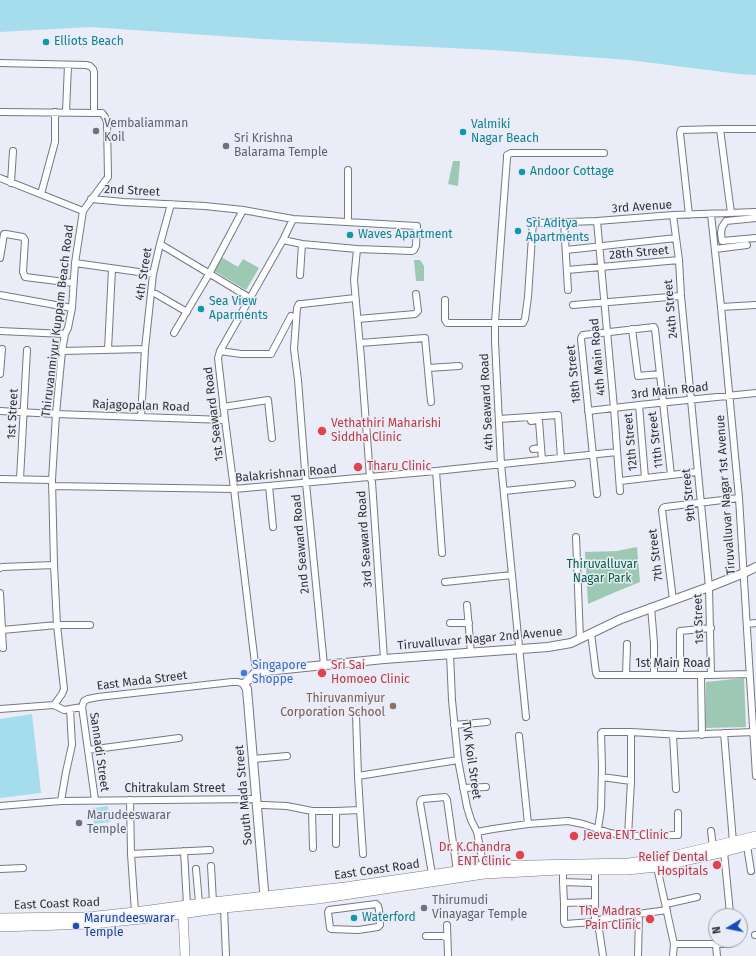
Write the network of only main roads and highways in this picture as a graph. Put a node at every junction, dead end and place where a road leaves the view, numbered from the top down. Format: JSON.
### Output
{"nodes":[{"id":1,"x":756,"y":836,"type":"edge"},
{"id":2,"x":752,"y":844,"type":"edge"},
{"id":3,"x":484,"y":870,"type":"junction"},
{"id":4,"x":265,"y":900,"type":"junction"},
{"id":5,"x":185,"y":909,"type":"junction"},
{"id":6,"x":150,"y":914,"type":"junction"},
{"id":7,"x":0,"y":918,"type":"edge"},
{"id":8,"x":0,"y":927,"type":"edge"},
{"id":9,"x":185,"y":956,"type":"edge"}],
"edges":[{"from":1,"to":3,"type":"main road","name":"East Coast Road"},
{"from":2,"to":3,"type":"main road","name":"East Coast Road"},
{"from":3,"to":4,"type":"main road","name":"East Coast Road"},
{"from":3,"to":4,"type":"main road","name":"East Coast Road"},
{"from":4,"to":5,"type":"main road","name":"East Coast Road"},
{"from":4,"to":5,"type":"main road","name":"East Coast Road"},
{"from":5,"to":6,"type":"main road","name":"East Coast Road"},
{"from":5,"to":9,"type":"main road"},
{"from":6,"to":7,"type":"main road","name":"East Coast Road"},
{"from":6,"to":8,"type":"main road"}]}
